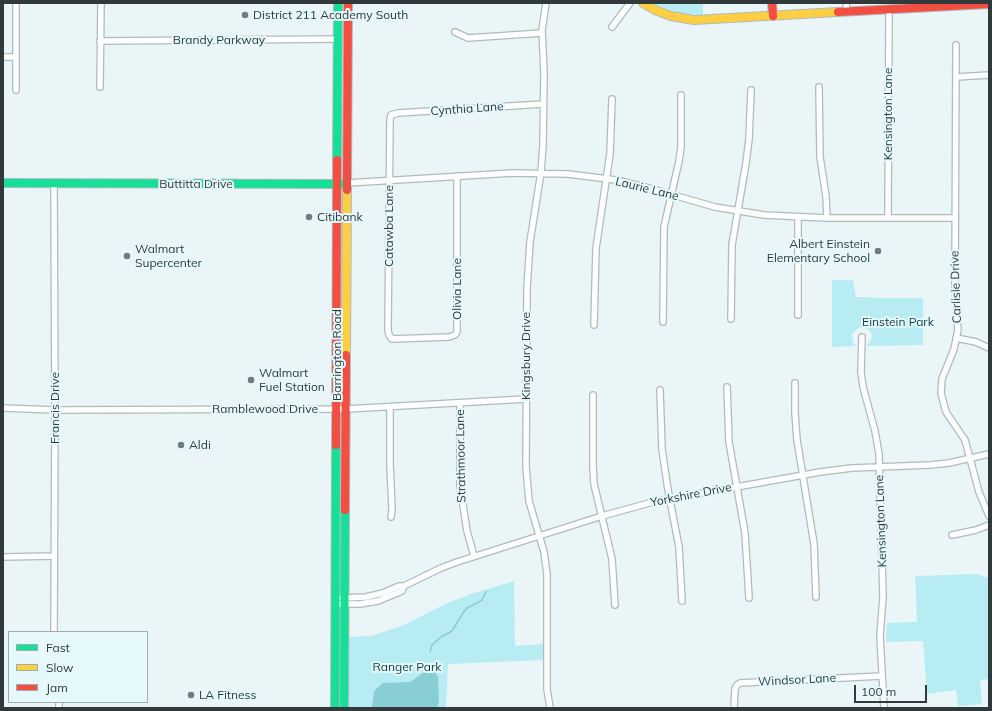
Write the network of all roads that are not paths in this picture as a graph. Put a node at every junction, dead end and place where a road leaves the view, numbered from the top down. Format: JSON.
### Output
{"nodes":[{"id":1,"x":16,"y":3,"type":"edge"},
{"id":2,"x":101,"y":3,"type":"edge"},
{"id":3,"x":338,"y":3,"type":"edge"},
{"id":4,"x":348,"y":3,"type":"edge"},
{"id":5,"x":546,"y":3,"type":"edge"},
{"id":6,"x":630,"y":3,"type":"edge"},
{"id":7,"x":643,"y":3,"type":"edge"},
{"id":8,"x":772,"y":3,"type":"edge"},
{"id":9,"x":846,"y":3,"type":"edge"},
{"id":10,"x":989,"y":4,"type":"edge"},
{"id":11,"x":929,"y":5,"type":"edge"},
{"id":12,"x":889,"y":10,"type":"junction"},
{"id":13,"x":846,"y":12,"type":"junction"},
{"id":14,"x":773,"y":16,"type":"junction"},
{"id":15,"x":612,"y":27,"type":"dead end"},
{"id":16,"x":455,"y":32,"type":"dead end"},
{"id":17,"x":542,"y":33,"type":"junction"},
{"id":18,"x":338,"y":40,"type":"junction"},
{"id":19,"x":100,"y":41,"type":"junction"},
{"id":20,"x":956,"y":45,"type":"dead end"},
{"id":21,"x":3,"y":57,"type":"edge"},
{"id":22,"x":16,"y":57,"type":"junction"},
{"id":23,"x":989,"y":75,"type":"edge"},
{"id":24,"x":956,"y":77,"type":"junction"},
{"id":25,"x":100,"y":87,"type":"dead end"},
{"id":26,"x":820,"y":87,"type":"dead end"},
{"id":27,"x":16,"y":90,"type":"dead end"},
{"id":28,"x":751,"y":90,"type":"dead end"},
{"id":29,"x":681,"y":95,"type":"dead end"},
{"id":30,"x":612,"y":99,"type":"dead end"},
{"id":31,"x":543,"y":104,"type":"junction"},
{"id":32,"x":391,"y":115,"type":"joint"},
{"id":33,"x":541,"y":172,"type":"junction"},
{"id":34,"x":457,"y":176,"type":"junction"},
{"id":35,"x":606,"y":179,"type":"junction"},
{"id":36,"x":389,"y":181,"type":"junction"},
{"id":37,"x":3,"y":183,"type":"edge"},
{"id":38,"x":54,"y":184,"type":"junction"},
{"id":39,"x":337,"y":184,"type":"junction"},
{"id":40,"x":347,"y":184,"type":"junction"},
{"id":41,"x":671,"y":194,"type":"junction"},
{"id":42,"x":737,"y":212,"type":"junction"},
{"id":43,"x":798,"y":217,"type":"junction"},
{"id":44,"x":827,"y":218,"type":"junction"},
{"id":45,"x":888,"y":218,"type":"junction"},
{"id":46,"x":955,"y":218,"type":"junction"},
{"id":47,"x":798,"y":315,"type":"dead end"},
{"id":48,"x":731,"y":319,"type":"dead end"},
{"id":49,"x":663,"y":322,"type":"dead end"},
{"id":50,"x":594,"y":325,"type":"dead end"},
{"id":51,"x":390,"y":337,"type":"joint"},
{"id":52,"x":862,"y":337,"type":"dead end"},
{"id":53,"x":956,"y":338,"type":"junction"},
{"id":54,"x":989,"y":348,"type":"edge"},
{"id":55,"x":795,"y":383,"type":"dead end"},
{"id":56,"x":727,"y":387,"type":"dead end"},
{"id":57,"x":660,"y":390,"type":"dead end"},
{"id":58,"x":593,"y":395,"type":"dead end"},
{"id":59,"x":526,"y":399,"type":"junction"},
{"id":60,"x":460,"y":403,"type":"junction"},
{"id":61,"x":390,"y":407,"type":"junction"},
{"id":62,"x":3,"y":408,"type":"edge"},
{"id":63,"x":337,"y":409,"type":"junction"},
{"id":64,"x":346,"y":409,"type":"junction"},
{"id":65,"x":55,"y":410,"type":"junction"},
{"id":66,"x":989,"y":454,"type":"edge"},
{"id":67,"x":970,"y":459,"type":"junction"},
{"id":68,"x":880,"y":467,"type":"junction"},
{"id":69,"x":803,"y":474,"type":"junction"},
{"id":70,"x":737,"y":486,"type":"junction"},
{"id":71,"x":670,"y":499,"type":"junction"},
{"id":72,"x":602,"y":516,"type":"junction"},
{"id":73,"x":989,"y":516,"type":"edge"},
{"id":74,"x":391,"y":517,"type":"dead end"},
{"id":75,"x":989,"y":525,"type":"edge"},
{"id":76,"x":952,"y":535,"type":"dead end"},
{"id":77,"x":539,"y":536,"type":"junction"},
{"id":78,"x":3,"y":556,"type":"edge"},
{"id":79,"x":53,"y":556,"type":"junction"},
{"id":80,"x":474,"y":556,"type":"junction"},
{"id":81,"x":816,"y":597,"type":"dead end"},
{"id":82,"x":749,"y":598,"type":"dead end"},
{"id":83,"x":336,"y":601,"type":"junction"},
{"id":84,"x":345,"y":601,"type":"junction"},
{"id":85,"x":682,"y":601,"type":"dead end"},
{"id":86,"x":615,"y":605,"type":"dead end"},
{"id":87,"x":54,"y":631,"type":"edge"},
{"id":88,"x":882,"y":676,"type":"junction"},
{"id":89,"x":336,"y":708,"type":"edge"},
{"id":90,"x":344,"y":708,"type":"edge"},
{"id":91,"x":550,"y":708,"type":"edge"},
{"id":92,"x":734,"y":708,"type":"edge"},
{"id":93,"x":884,"y":708,"type":"edge"}],
"edges":[{"from":1,"to":22,"type":"street"},
{"from":2,"to":19,"type":"street"},
{"from":3,"to":18,"type":"main road","name":"Barrington Road"},
{"from":4,"to":40,"type":"main road","name":"Barrington Road"},
{"from":5,"to":17,"type":"street","name":"Kingsbury Drive"},
{"from":6,"to":15,"type":"street"},
{"from":7,"to":14,"type":"main road"},
{"from":8,"to":14,"type":"main road"},
{"from":9,"to":13,"type":"street"},
{"from":10,"to":11,"type":"main road"},
{"from":11,"to":12,"type":"main road"},
{"from":12,"to":13,"type":"main road"},
{"from":12,"to":45,"type":"street","name":"Kensington Lane"},
{"from":13,"to":14,"type":"main road"},
{"from":16,"to":17,"type":"street"},
{"from":17,"to":31,"type":"street","name":"Kingsbury Drive"},
{"from":18,"to":19,"type":"street","name":"Brandy Parkway"},
{"from":18,"to":39,"type":"main road","name":"Barrington Road"},
{"from":19,"to":25,"type":"street"},
{"from":20,"to":24,"type":"street","name":"Carlisle Drive"},
{"from":21,"to":22,"type":"street"},
{"from":22,"to":27,"type":"street"},
{"from":23,"to":24,"type":"street"},
{"from":24,"to":46,"type":"street","name":"Carlisle Drive"},
{"from":26,"to":44,"type":"street"},
{"from":28,"to":42,"type":"street"},
{"from":29,"to":41,"type":"street"},
{"from":30,"to":35,"type":"street"},
{"from":31,"to":32,"type":"street","name":"Cynthia Lane"},
{"from":31,"to":33,"type":"street","name":"Kingsbury Drive"},
{"from":32,"to":36,"type":"street","name":"Catawba Lane"},
{"from":33,"to":34,"type":"street","name":"Laurie Lane"},
{"from":33,"to":35,"type":"street","name":"Laurie Lane"},
{"from":33,"to":59,"type":"street","name":"Kingsbury Drive"},
{"from":34,"to":36,"type":"street","name":"Laurie Lane"},
{"from":34,"to":51,"type":"street","name":"Olivia Lane"},
{"from":35,"to":41,"type":"street","name":"Laurie Lane"},
{"from":35,"to":50,"type":"street"},
{"from":36,"to":40,"type":"street","name":"Laurie Lane"},
{"from":36,"to":51,"type":"street","name":"Catawba Lane"},
{"from":37,"to":38,"type":"main road","name":"Buttitta Drive"},
{"from":38,"to":39,"type":"main road","name":"Buttitta Drive"},
{"from":38,"to":65,"type":"street","name":"Francis Drive"},
{"from":39,"to":40,"type":"main road","name":"Laurie Lane"},
{"from":39,"to":63,"type":"main road","name":"Barrington Road"},
{"from":40,"to":64,"type":"main road","name":"Barrington Road"},
{"from":41,"to":42,"type":"street","name":"Laurie Lane"},
{"from":41,"to":49,"type":"street"},
{"from":42,"to":43,"type":"street","name":"Laurie Lane"},
{"from":42,"to":48,"type":"street"},
{"from":43,"to":44,"type":"street","name":"Laurie Lane"},
{"from":43,"to":47,"type":"street"},
{"from":44,"to":45,"type":"street","name":"Laurie Lane"},
{"from":45,"to":46,"type":"street","name":"Laurie Lane"},
{"from":46,"to":53,"type":"street","name":"Carlisle Drive"},
{"from":52,"to":68,"type":"street","name":"Kensington Lane"},
{"from":53,"to":54,"type":"street"},
{"from":53,"to":67,"type":"street","name":"Carlisle Drive"},
{"from":55,"to":69,"type":"street"},
{"from":56,"to":70,"type":"street"},
{"from":57,"to":71,"type":"street"},
{"from":58,"to":72,"type":"street"},
{"from":59,"to":60,"type":"street","name":"Ramblewood Drive"},
{"from":59,"to":77,"type":"street","name":"Kingsbury Drive"},
{"from":60,"to":61,"type":"street","name":"Ramblewood Drive"},
{"from":60,"to":80,"type":"street","name":"Strathmoor Lane"},
{"from":61,"to":64,"type":"street","name":"Ramblewood Drive"},
{"from":61,"to":74,"type":"street"},
{"from":62,"to":65,"type":"street","name":"Ramblewood Drive"},
{"from":63,"to":64,"type":"street","name":"Ramblewood Drive"},
{"from":63,"to":65,"type":"street","name":"Ramblewood Drive"},
{"from":63,"to":83,"type":"main road","name":"Barrington Road"},
{"from":64,"to":84,"type":"main road","name":"Barrington Road"},
{"from":65,"to":79,"type":"street","name":"Francis Drive"},
{"from":66,"to":67,"type":"street","name":"Yorkshire Drive"},
{"from":67,"to":68,"type":"street","name":"Yorkshire Drive"},
{"from":67,"to":73,"type":"street","name":"Carlisle Drive"},
{"from":68,"to":69,"type":"street","name":"Yorkshire Drive"},
{"from":68,"to":88,"type":"street","name":"Kensington Lane"},
{"from":69,"to":70,"type":"street","name":"Yorkshire Drive"},
{"from":69,"to":81,"type":"street"},
{"from":70,"to":71,"type":"street","name":"Yorkshire Drive"},
{"from":70,"to":82,"type":"street"},
{"from":71,"to":72,"type":"street","name":"Yorkshire Drive"},
{"from":71,"to":85,"type":"street"},
{"from":72,"to":77,"type":"street","name":"Yorkshire Drive"},
{"from":72,"to":86,"type":"street"},
{"from":75,"to":76,"type":"street"},
{"from":77,"to":80,"type":"street","name":"Yorkshire Drive"},
{"from":77,"to":91,"type":"street","name":"Kingsbury Drive"},
{"from":78,"to":79,"type":"street"},
{"from":79,"to":87,"type":"street","name":"Francis Drive"},
{"from":80,"to":84,"type":"street","name":"Yorkshire Drive"},
{"from":83,"to":84,"type":"street","name":"Yorkshire Drive"},
{"from":83,"to":89,"type":"main road","name":"Barrington Road"},
{"from":84,"to":90,"type":"main road","name":"Barrington Road"},
{"from":88,"to":92,"type":"street","name":"Windsor Lane"},
{"from":88,"to":93,"type":"street","name":"Kensington Lane"}]}
